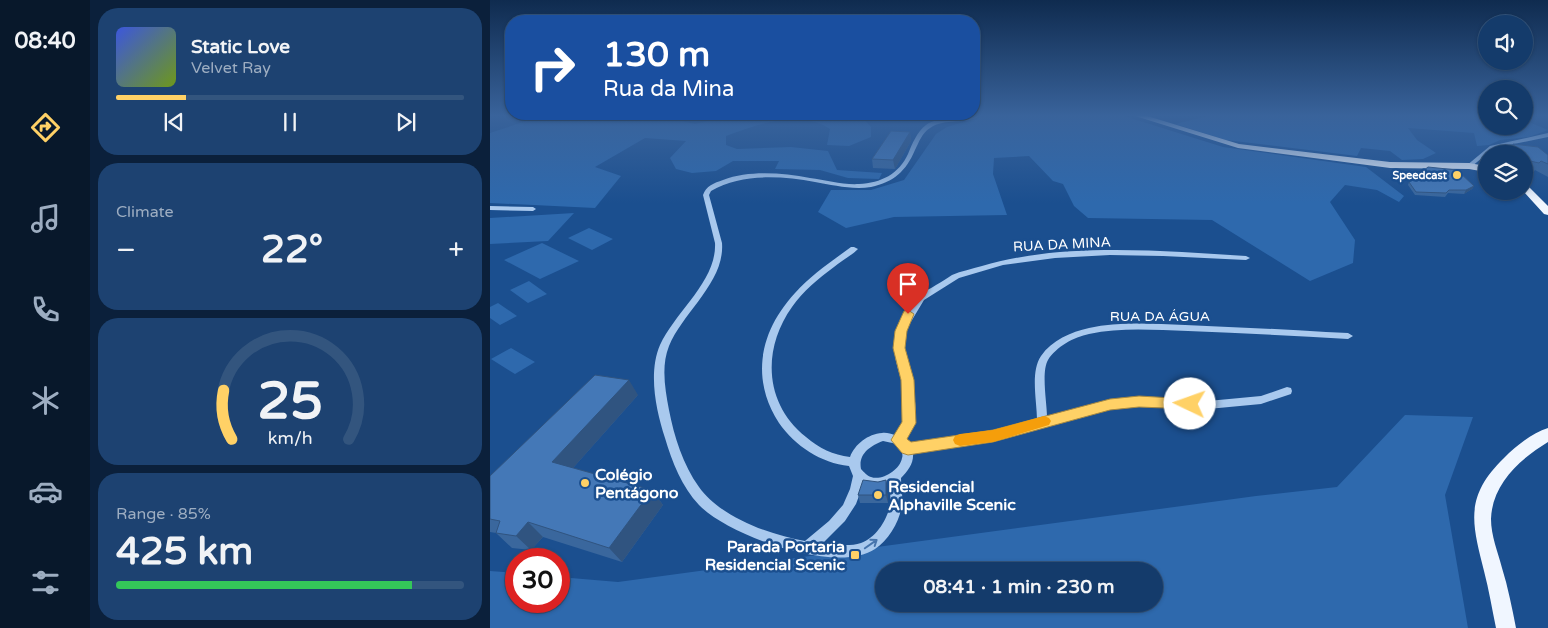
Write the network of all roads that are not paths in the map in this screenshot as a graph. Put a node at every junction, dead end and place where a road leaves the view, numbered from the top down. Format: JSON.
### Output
{"nodes":[{"id":1,"x":917,"y":144,"type":"edge"},
{"id":2,"x":1232,"y":144,"type":"edge"},
{"id":3,"x":1505,"y":144,"type":"edge"},
{"id":4,"x":1469,"y":166,"type":"junction"},
{"id":5,"x":1478,"y":168,"type":"edge"},
{"id":6,"x":1533,"y":196,"type":"edge"},
{"id":7,"x":490,"y":208,"type":"edge"},
{"id":8,"x":533,"y":209,"type":"dead end"},
{"id":9,"x":1548,"y":212,"type":"edge"},
{"id":10,"x":854,"y":249,"type":"dead end"},
{"id":11,"x":1246,"y":258,"type":"dead end"},
{"id":12,"x":1348,"y":336,"type":"dead end"},
{"id":13,"x":1287,"y":391,"type":"dead end"},
{"id":14,"x":1042,"y":422,"type":"junction"},
{"id":15,"x":1548,"y":434,"type":"edge"},
{"id":16,"x":898,"y":440,"type":"junction"},
{"id":17,"x":908,"y":449,"type":"junction"},
{"id":18,"x":854,"y":462,"type":"junction"},
{"id":19,"x":859,"y":476,"type":"junction"},
{"id":20,"x":895,"y":477,"type":"junction"},
{"id":21,"x":806,"y":547,"type":"junction"},
{"id":22,"x":1506,"y":628,"type":"edge"}],
"edges":[{"from":1,"to":21,"type":"street"},
{"from":2,"to":4,"type":"main road"},
{"from":3,"to":4,"type":"street"},
{"from":4,"to":5,"type":"main road"},
{"from":6,"to":9,"type":"main road"},
{"from":7,"to":8,"type":"street"},
{"from":10,"to":18,"type":"street"},
{"from":11,"to":16,"type":"street","name":"RUA DA MINA"},
{"from":12,"to":14,"type":"street","name":"RUA DA ÁGUA"},
{"from":13,"to":14,"type":"street"},
{"from":14,"to":17,"type":"street"},
{"from":15,"to":22,"type":"main road"},
{"from":16,"to":17,"type":"street"},
{"from":16,"to":18,"type":"street"},
{"from":17,"to":20,"type":"street"},
{"from":18,"to":19,"type":"street"},
{"from":19,"to":20,"type":"street"},
{"from":19,"to":21,"type":"street"},
{"from":21,"to":20,"type":"street","one_way":true}]}
